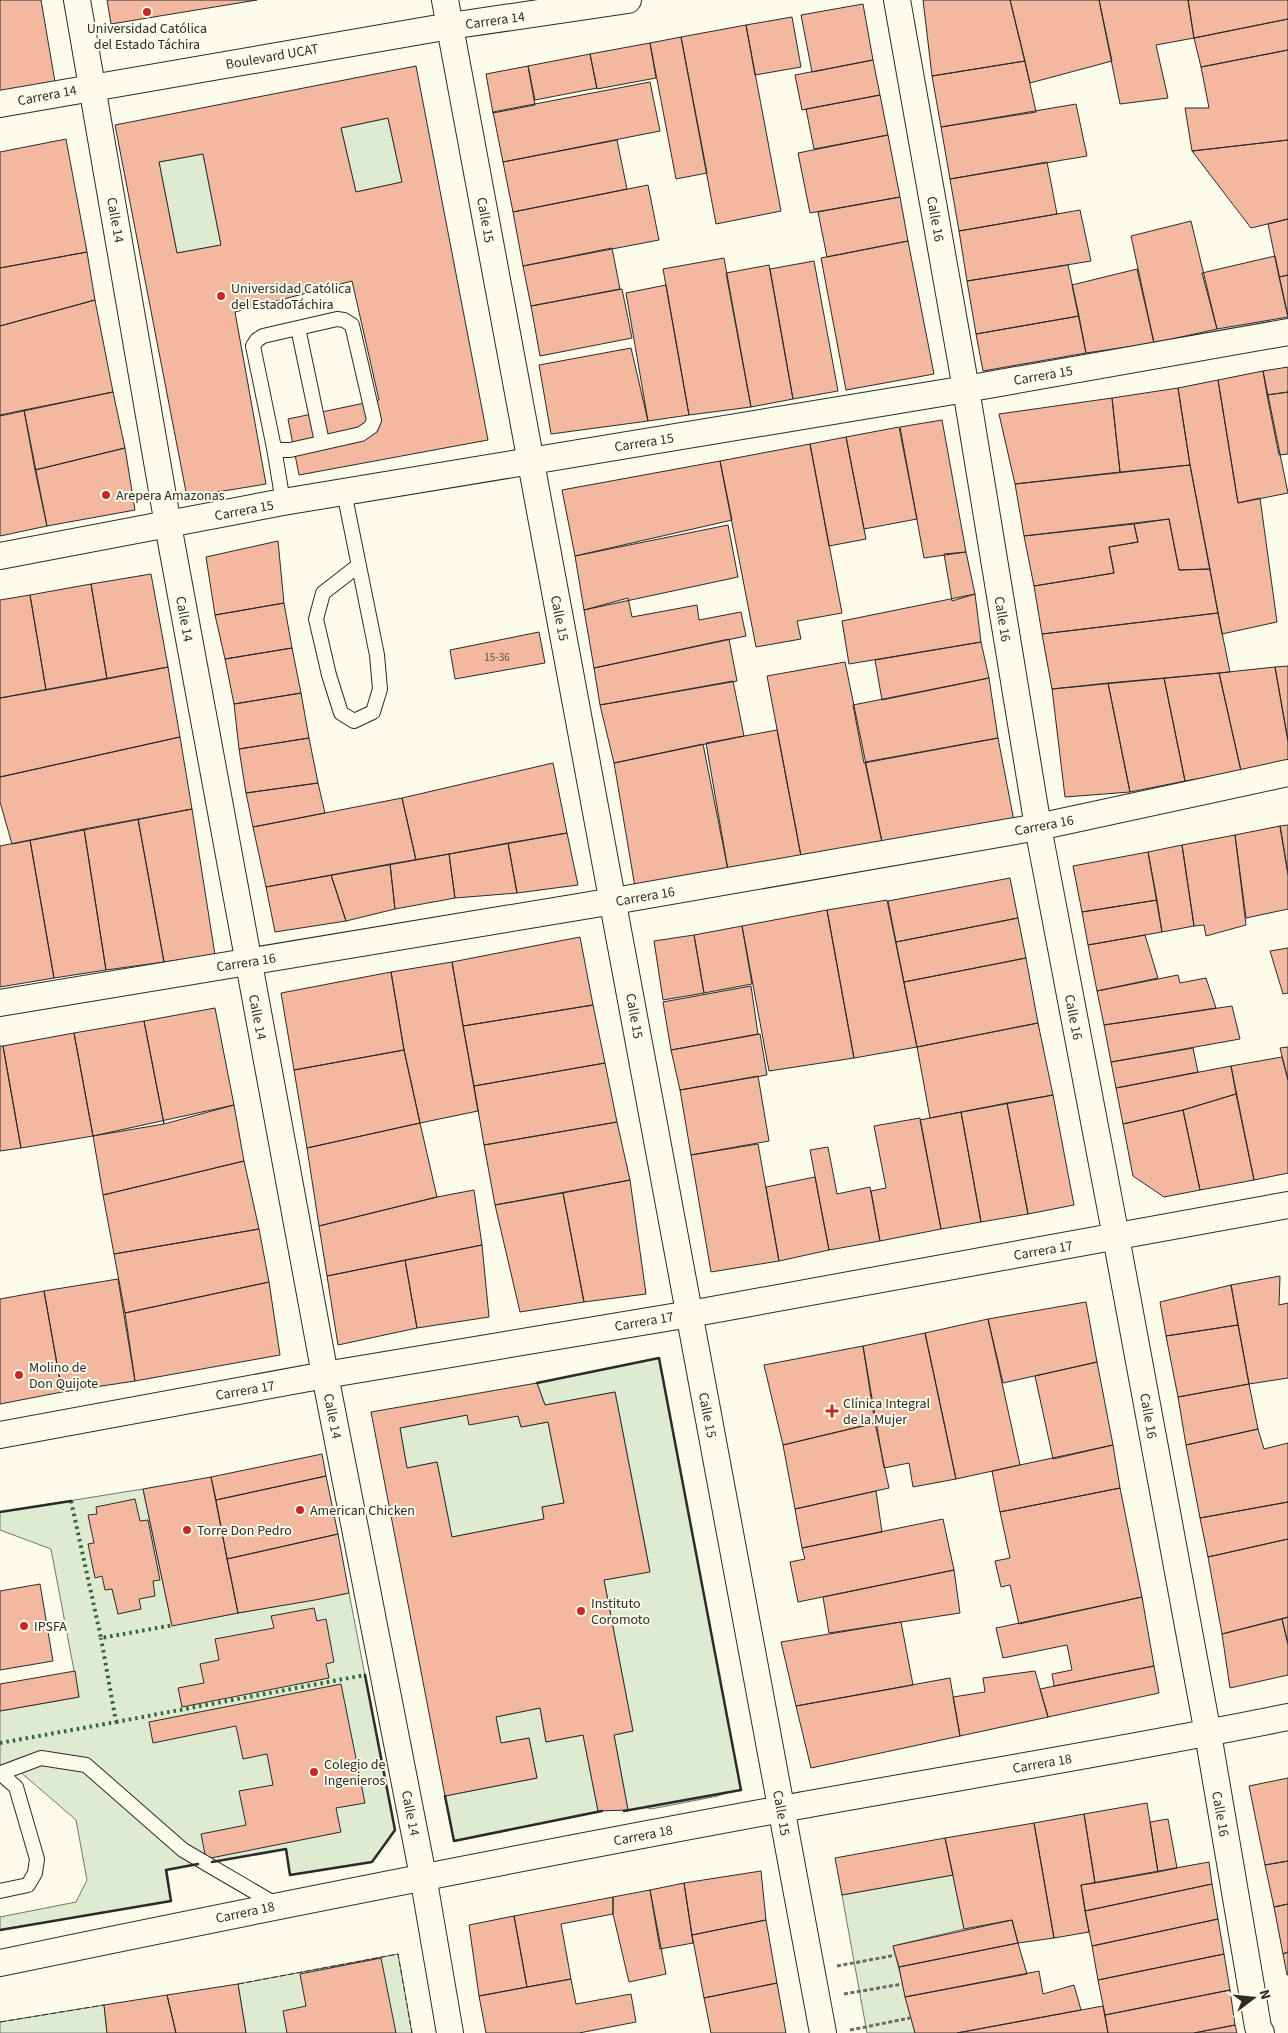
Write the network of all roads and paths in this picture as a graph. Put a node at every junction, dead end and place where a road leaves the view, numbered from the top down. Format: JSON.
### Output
{"nodes":[{"id":1,"x":78,"y":0,"type":"edge"},
{"id":2,"x":446,"y":0,"type":"edge"},
{"id":3,"x":628,"y":0,"type":"edge"},
{"id":4,"x":897,"y":0,"type":"edge"},
{"id":5,"x":450,"y":26,"type":"junction"},
{"id":6,"x":93,"y":86,"type":"junction"},
{"id":7,"x":0,"y":104,"type":"edge"},
{"id":8,"x":298,"y":328,"type":"junction"},
{"id":9,"x":1288,"y":332,"type":"edge"},
{"id":10,"x":966,"y":389,"type":"junction"},
{"id":11,"x":322,"y":442,"type":"junction"},
{"id":12,"x":274,"y":448,"type":"junction"},
{"id":13,"x":530,"y":461,"type":"junction"},
{"id":14,"x":344,"y":492,"type":"junction"},
{"id":15,"x":283,"y":502,"type":"junction"},
{"id":16,"x":168,"y":525,"type":"junction"},
{"id":17,"x":0,"y":556,"type":"edge"},
{"id":18,"x":359,"y":565,"type":"junction"},
{"id":19,"x":1288,"y":773,"type":"edge"},
{"id":20,"x":1038,"y":827,"type":"junction"},
{"id":21,"x":614,"y":901,"type":"junction"},
{"id":22,"x":248,"y":961,"type":"junction"},
{"id":23,"x":0,"y":1003,"type":"edge"},
{"id":24,"x":1288,"y":1205,"type":"edge"},
{"id":25,"x":1116,"y":1236,"type":"junction"},
{"id":26,"x":690,"y":1314,"type":"junction"},
{"id":27,"x":325,"y":1376,"type":"junction"},
{"id":28,"x":0,"y":1435,"type":"edge"},
{"id":29,"x":1288,"y":1717,"type":"edge"},
{"id":30,"x":1208,"y":1734,"type":"junction"},
{"id":31,"x":0,"y":1773,"type":"edge"},
{"id":32,"x":782,"y":1809,"type":"junction"},
{"id":33,"x":423,"y":1876,"type":"junction"},
{"id":34,"x":0,"y":1891,"type":"edge"},
{"id":35,"x":278,"y":1905,"type":"junction"},
{"id":36,"x":896,"y":1954,"type":"dead end"},
{"id":37,"x":0,"y":1963,"type":"edge"},
{"id":38,"x":810,"y":1971,"type":"junction"},
{"id":39,"x":902,"y":1984,"type":"dead end"},
{"id":40,"x":816,"y":1999,"type":"junction"},
{"id":41,"x":910,"y":2018,"type":"dead end"},
{"id":42,"x":832,"y":2032,"type":"edge"},
{"id":43,"x":450,"y":2033,"type":"edge"},
{"id":44,"x":1261,"y":2033,"type":"edge"}],
"edges":[{"from":1,"to":6,"type":"street","name":"Calle 14"},
{"from":2,"to":5,"type":"street","name":"Calle 15"},
{"from":3,"to":5,"type":"street","name":"Carrera 14"},
{"from":4,"to":10,"type":"street","name":"Calle 16"},
{"from":5,"to":6,"type":"street","name":"Boulevard UCAT"},
{"from":5,"to":13,"type":"street","name":"Calle 15"},
{"from":6,"to":7,"type":"street","name":"Carrera 14"},
{"from":6,"to":16,"type":"street","name":"Calle 14"},
{"from":8,"to":11,"type":"lane"},
{"from":8,"to":11,"type":"lane"},
{"from":8,"to":12,"type":"lane"},
{"from":9,"to":10,"type":"street","name":"Carrera 15"},
{"from":10,"to":13,"type":"street","name":"Carrera 15"},
{"from":10,"to":20,"type":"street","name":"Calle 16"},
{"from":11,"to":12,"type":"lane"},
{"from":12,"to":15,"type":"lane"},
{"from":13,"to":14,"type":"street","name":"Carrera 15"},
{"from":13,"to":21,"type":"street","name":"Calle 15"},
{"from":14,"to":15,"type":"street","name":"Carrera 15"},
{"from":14,"to":18,"type":"lane"},
{"from":15,"to":16,"type":"street","name":"Carrera 15"},
{"from":16,"to":17,"type":"street","name":"Carrera 15"},
{"from":16,"to":22,"type":"street","name":"Calle 14"},
{"from":18,"to":18,"type":"lane"},
{"from":19,"to":20,"type":"street","name":"Carrera 16"},
{"from":20,"to":21,"type":"street","name":"Carrera 16"},
{"from":20,"to":25,"type":"street","name":"Calle 16"},
{"from":21,"to":22,"type":"street","name":"Carrera 16"},
{"from":21,"to":26,"type":"street","name":"Calle 15"},
{"from":22,"to":23,"type":"street","name":"Carrera 16"},
{"from":22,"to":27,"type":"street","name":"Calle 14"},
{"from":24,"to":25,"type":"street","name":"Carrera 17"},
{"from":25,"to":26,"type":"street","name":"Carrera 17"},
{"from":25,"to":30,"type":"street","name":"Calle 16"},
{"from":26,"to":27,"type":"street","name":"Carrera 17"},
{"from":26,"to":32,"type":"street","name":"Calle 15"},
{"from":27,"to":28,"type":"street","name":"Carrera 17"},
{"from":27,"to":33,"type":"street","name":"Calle 14"},
{"from":29,"to":30,"type":"street","name":"Carrera 18"},
{"from":30,"to":32,"type":"street","name":"Carrera 18"},
{"from":30,"to":44,"type":"street","name":"Calle 16"},
{"from":31,"to":34,"type":"lane"},
{"from":31,"to":35,"type":"lane"},
{"from":32,"to":33,"type":"street","name":"Carrera 18"},
{"from":32,"to":38,"type":"street","name":"Calle 15"},
{"from":33,"to":35,"type":"street","name":"Carrera 18"},
{"from":33,"to":43,"type":"street","name":"Calle 14"},
{"from":35,"to":37,"type":"street","name":"Carrera 18"},
{"from":36,"to":38,"type":"path"},
{"from":38,"to":40,"type":"street","name":"Calle 15"},
{"from":39,"to":40,"type":"path"},
{"from":40,"to":42,"type":"street","name":"Calle 15"},
{"from":41,"to":42,"type":"path"}]}
